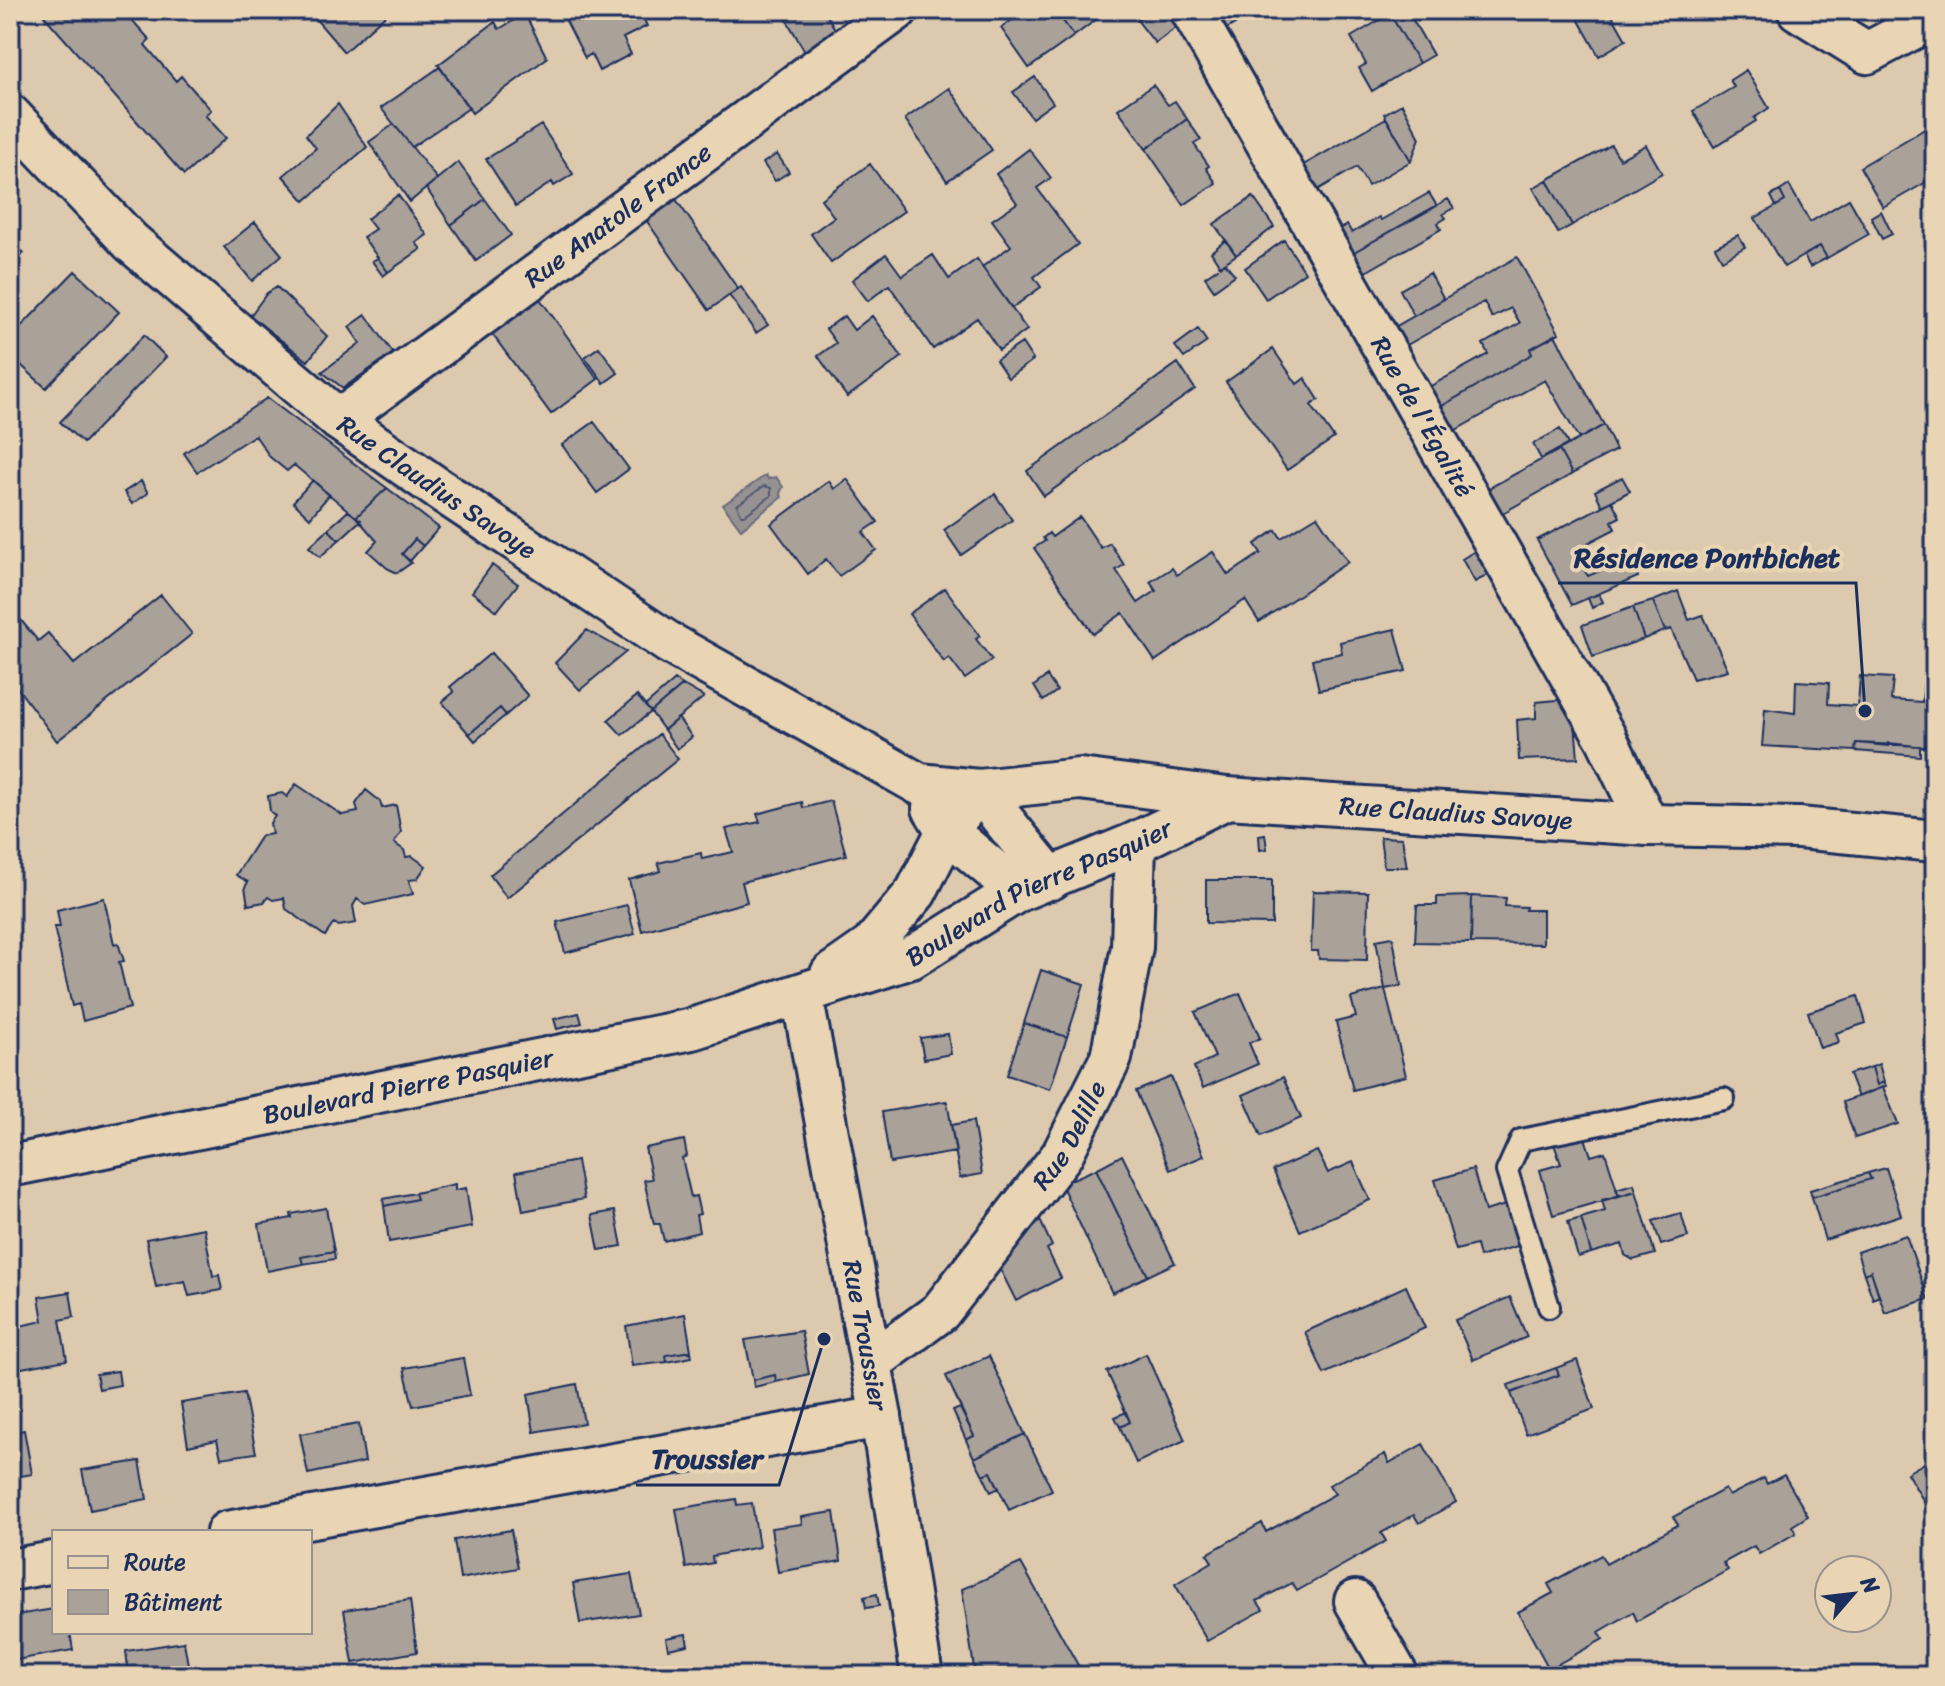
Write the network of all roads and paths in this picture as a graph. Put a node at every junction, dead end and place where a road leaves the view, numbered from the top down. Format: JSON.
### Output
{"nodes":[{"id":1,"x":897,"y":10,"type":"edge"},
{"id":2,"x":1191,"y":10,"type":"edge"},
{"id":3,"x":1798,"y":10,"type":"edge"},
{"id":4,"x":1935,"y":17,"type":"edge"},
{"id":5,"x":10,"y":115,"type":"edge"},
{"id":6,"x":339,"y":420,"type":"junction"},
{"id":7,"x":919,"y":784,"type":"junction"},
{"id":8,"x":979,"y":790,"type":"junction"},
{"id":9,"x":1227,"y":798,"type":"junction"},
{"id":10,"x":1648,"y":825,"type":"junction"},
{"id":11,"x":947,"y":831,"type":"junction"},
{"id":12,"x":1935,"y":841,"type":"edge"},
{"id":13,"x":1135,"y":843,"type":"junction"},
{"id":14,"x":1034,"y":885,"type":"junction"},
{"id":15,"x":802,"y":995,"type":"junction"},
{"id":16,"x":1724,"y":1099,"type":"dead end"},
{"id":17,"x":10,"y":1166,"type":"edge"},
{"id":18,"x":1549,"y":1307,"type":"dead end"},
{"id":19,"x":872,"y":1362,"type":"junction"},
{"id":20,"x":881,"y":1417,"type":"junction"},
{"id":21,"x":238,"y":1530,"type":"edge"},
{"id":22,"x":52,"y":1562,"type":"edge"},
{"id":23,"x":10,"y":1570,"type":"edge"},
{"id":24,"x":1355,"y":1601,"type":"dead end"},
{"id":25,"x":922,"y":1676,"type":"edge"},
{"id":26,"x":1398,"y":1676,"type":"edge"}],
"edges":[{"from":1,"to":6,"type":"street","name":"Rue Anatole France"},
{"from":2,"to":10,"type":"street","name":"Rue de l'Égalité"},
{"from":3,"to":4,"type":"street"},
{"from":5,"to":6,"type":"street","name":"Rue Claudius Savoye"},
{"from":6,"to":7,"type":"street","name":"Rue Claudius Savoye"},
{"from":7,"to":8,"type":"street","name":"Rue Claudius Savoye"},
{"from":7,"to":11,"type":"street","name":"Rue Claudius Savoye"},
{"from":8,"to":9,"type":"street","name":"Rue Claudius Savoye"},
{"from":8,"to":11,"type":"street","name":"Boulevard Pierre Pasquier"},
{"from":8,"to":14,"type":"street"},
{"from":9,"to":10,"type":"street","name":"Rue Claudius Savoye"},
{"from":9,"to":13,"type":"street","name":"Boulevard Pierre Pasquier"},
{"from":10,"to":12,"type":"street","name":"Rue Claudius Savoye"},
{"from":11,"to":14,"type":"street","name":"Rue Claudius Savoye"},
{"from":11,"to":15,"type":"street","name":"Boulevard Pierre Pasquier"},
{"from":13,"to":14,"type":"street","name":"Boulevard Pierre Pasquier"},
{"from":13,"to":19,"type":"street","name":"Rue Delille"},
{"from":14,"to":15,"type":"street","name":"Boulevard Pierre Pasquier"},
{"from":15,"to":17,"type":"street","name":"Boulevard Pierre Pasquier"},
{"from":15,"to":19,"type":"street","name":"Rue Troussier"},
{"from":16,"to":18,"type":"lane"},
{"from":19,"to":20,"type":"street","name":"Rue Troussier"},
{"from":20,"to":21,"type":"street"},
{"from":20,"to":25,"type":"street","name":"Rue Troussier"},
{"from":22,"to":23,"type":"street"},
{"from":24,"to":26,"type":"street"}]}
